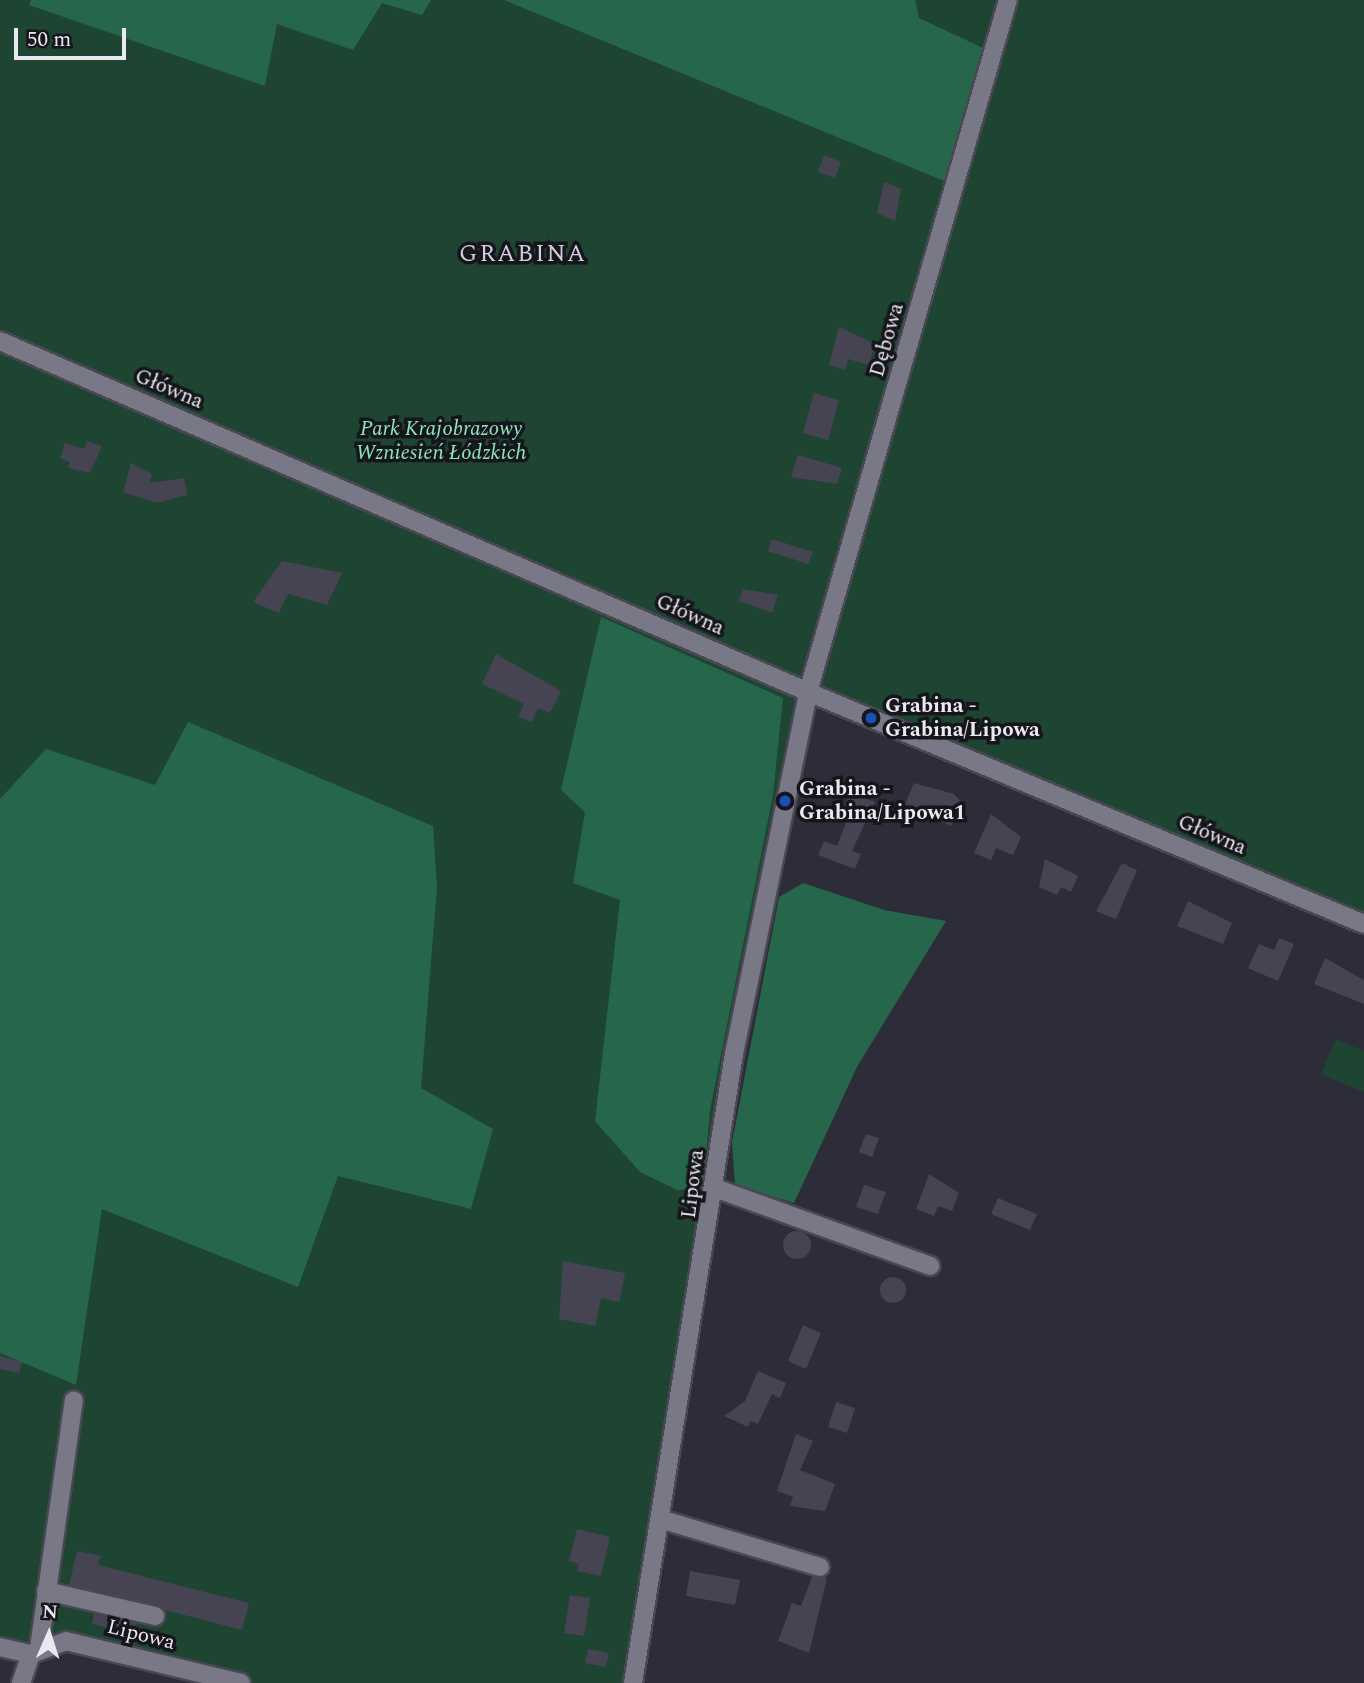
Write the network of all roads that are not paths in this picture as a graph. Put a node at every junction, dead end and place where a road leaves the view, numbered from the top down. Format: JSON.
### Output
{"nodes":[{"id":1,"x":1008,"y":0,"type":"edge"},
{"id":2,"x":0,"y":341,"type":"edge"},
{"id":3,"x":808,"y":692,"type":"junction"},
{"id":4,"x":1364,"y":924,"type":"edge"},
{"id":5,"x":715,"y":1188,"type":"junction"},
{"id":6,"x":930,"y":1266,"type":"dead end"},
{"id":7,"x":74,"y":1400,"type":"dead end"},
{"id":8,"x":660,"y":1519,"type":"junction"},
{"id":9,"x":820,"y":1567,"type":"dead end"},
{"id":10,"x":46,"y":1591,"type":"junction"},
{"id":11,"x":155,"y":1616,"type":"dead end"},
{"id":12,"x":0,"y":1647,"type":"edge"},
{"id":13,"x":35,"y":1651,"type":"junction"},
{"id":14,"x":21,"y":1683,"type":"edge"},
{"id":15,"x":241,"y":1683,"type":"edge"},
{"id":16,"x":633,"y":1683,"type":"edge"}],
"edges":[{"from":1,"to":3,"type":"street","name":"Dębowa"},
{"from":2,"to":3,"type":"street","name":"Główna"},
{"from":3,"to":4,"type":"street","name":"Główna"},
{"from":3,"to":5,"type":"street","name":"Lipowa"},
{"from":5,"to":6,"type":"street"},
{"from":5,"to":8,"type":"street","name":"Lipowa"},
{"from":7,"to":10,"type":"street"},
{"from":8,"to":9,"type":"street"},
{"from":8,"to":16,"type":"street","name":"Lipowa"},
{"from":10,"to":11,"type":"street"},
{"from":10,"to":13,"type":"street"},
{"from":12,"to":13,"type":"street","name":"Lipowa"},
{"from":13,"to":14,"type":"street"},
{"from":13,"to":15,"type":"street","name":"Lipowa"}]}
